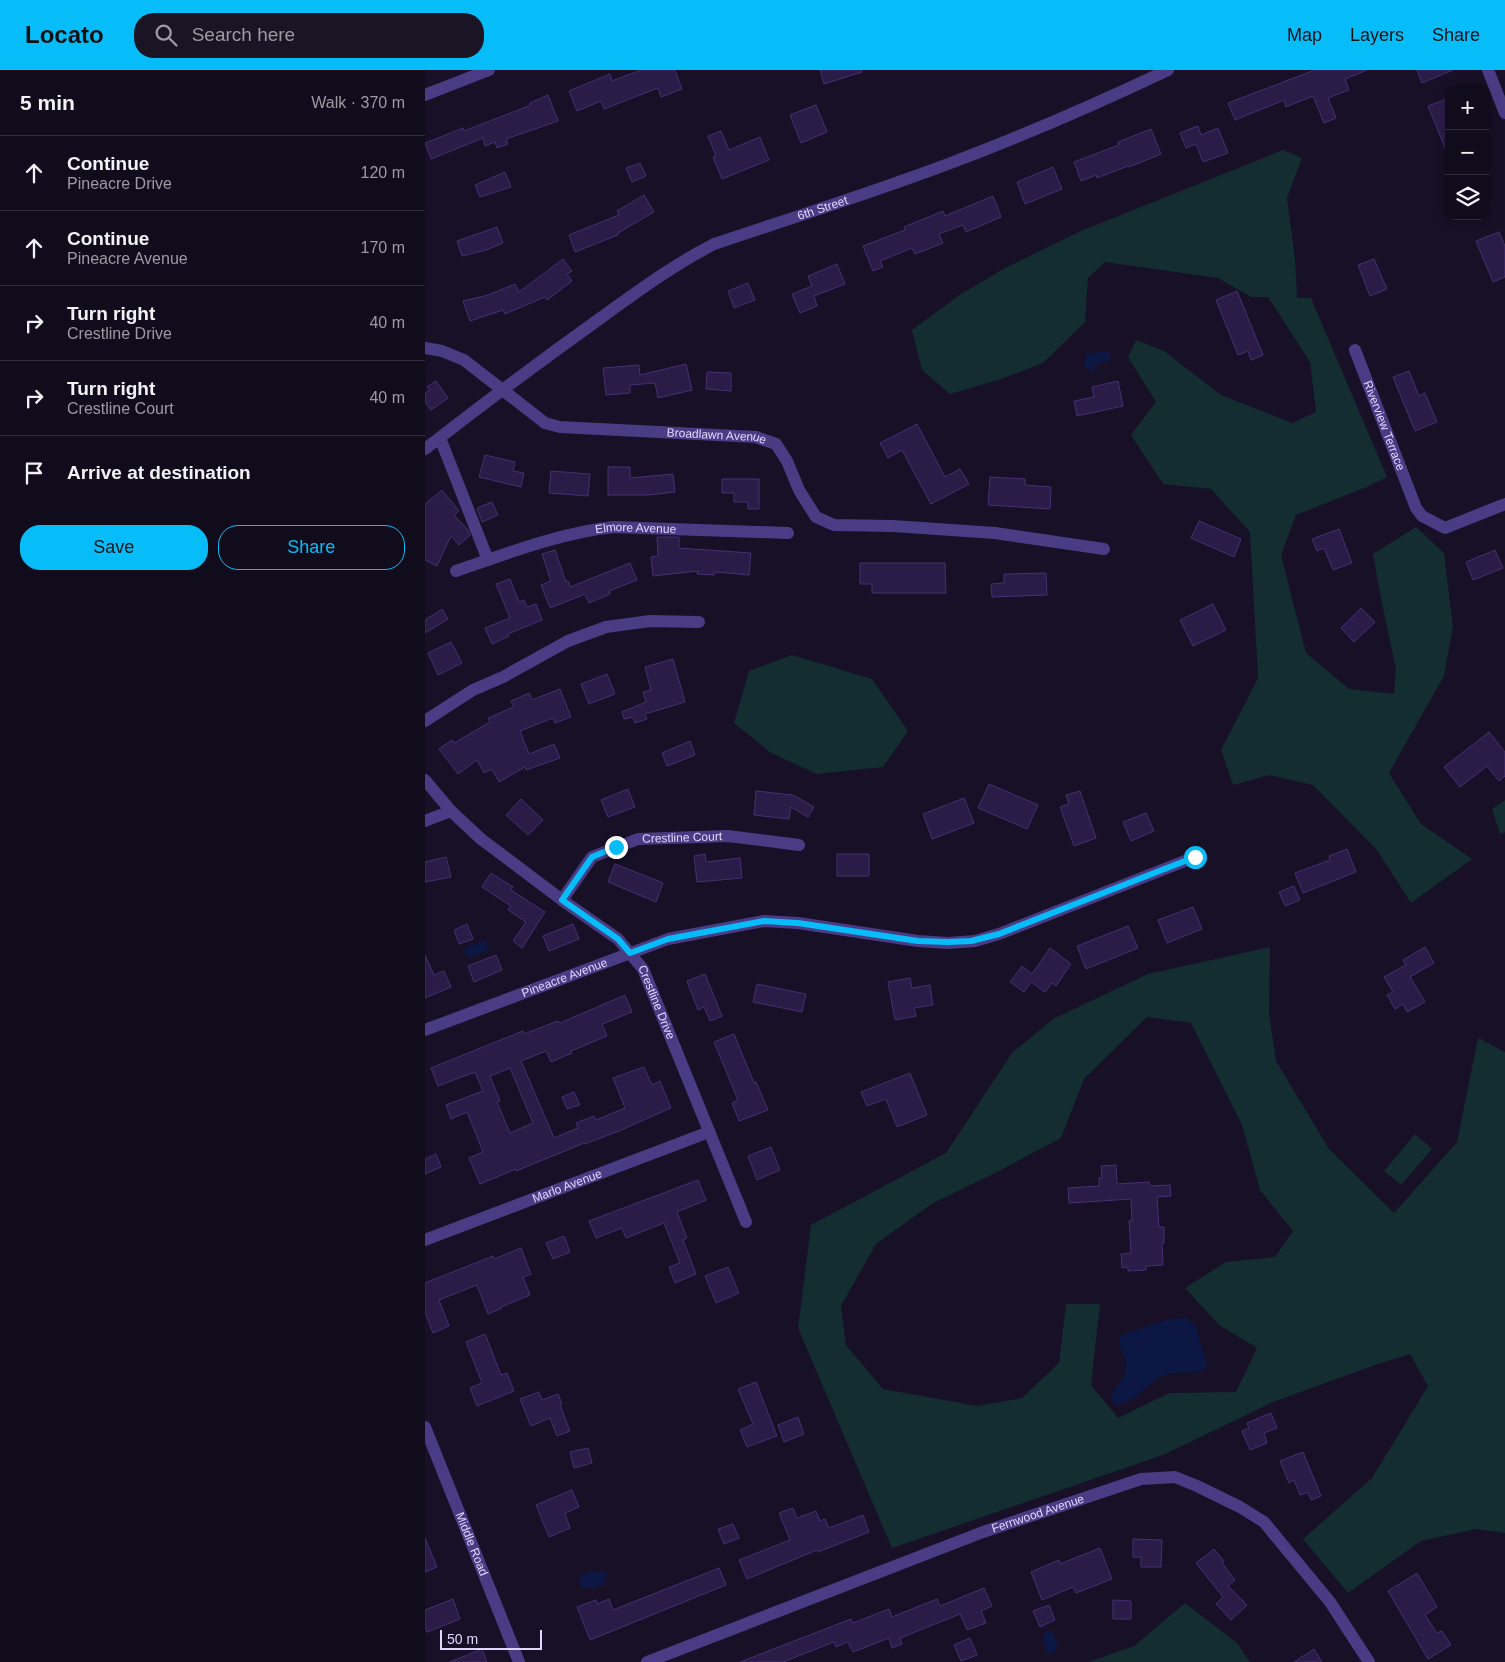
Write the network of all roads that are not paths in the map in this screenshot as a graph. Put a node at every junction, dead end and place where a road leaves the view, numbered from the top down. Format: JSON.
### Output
{"nodes":[{"id":1,"x":1169,"y":70,"type":"edge"},
{"id":2,"x":1488,"y":70,"type":"edge"},
{"id":3,"x":482,"y":71,"type":"edge"},
{"id":4,"x":425,"y":95,"type":"edge"},
{"id":5,"x":1505,"y":113,"type":"edge"},
{"id":6,"x":425,"y":348,"type":"edge"},
{"id":7,"x":1355,"y":350,"type":"dead end"},
{"id":8,"x":501,"y":390,"type":"junction"},
{"id":9,"x":440,"y":438,"type":"junction"},
{"id":10,"x":425,"y":449,"type":"edge"},
{"id":11,"x":1505,"y":504,"type":"edge"},
{"id":12,"x":788,"y":533,"type":"dead end"},
{"id":13,"x":1104,"y":549,"type":"dead end"},
{"id":14,"x":488,"y":560,"type":"junction"},
{"id":15,"x":456,"y":571,"type":"dead end"},
{"id":16,"x":699,"y":622,"type":"dead end"},
{"id":17,"x":425,"y":721,"type":"edge"},
{"id":18,"x":425,"y":780,"type":"edge"},
{"id":19,"x":451,"y":811,"type":"junction"},
{"id":20,"x":425,"y":822,"type":"edge"},
{"id":21,"x":799,"y":844,"type":"dead end"},
{"id":22,"x":1195,"y":857,"type":"dead end"},
{"id":23,"x":562,"y":900,"type":"junction"},
{"id":24,"x":630,"y":953,"type":"junction"},
{"id":25,"x":425,"y":1030,"type":"edge"},
{"id":26,"x":709,"y":1132,"type":"junction"},
{"id":27,"x":746,"y":1222,"type":"dead end"},
{"id":28,"x":425,"y":1240,"type":"edge"},
{"id":29,"x":425,"y":1427,"type":"edge"},
{"id":30,"x":519,"y":1662,"type":"edge"},
{"id":31,"x":647,"y":1662,"type":"edge"},
{"id":32,"x":1369,"y":1662,"type":"edge"}],
"edges":[{"from":1,"to":8,"type":"street","name":"6th Street"},
{"from":2,"to":5,"type":"street"},
{"from":3,"to":4,"type":"street"},
{"from":6,"to":8,"type":"street","name":"Broadlawn Avenue"},
{"from":7,"to":11,"type":"street","name":"Riverview Terrace"},
{"from":8,"to":9,"type":"street","name":"6th Street"},
{"from":8,"to":13,"type":"street","name":"Broadlawn Avenue"},
{"from":9,"to":10,"type":"street","name":"6th Street"},
{"from":9,"to":14,"type":"street"},
{"from":12,"to":14,"type":"street","name":"Elmore Avenue"},
{"from":14,"to":15,"type":"street","name":"Elmore Avenue"},
{"from":16,"to":17,"type":"street"},
{"from":18,"to":19,"type":"street","name":"Crestline Drive"},
{"from":19,"to":20,"type":"street"},
{"from":19,"to":23,"type":"street","name":"Crestline Drive"},
{"from":21,"to":23,"type":"street","name":"Crestline Court"},
{"from":22,"to":24,"type":"street","name":"Pineacre Avenue"},
{"from":23,"to":24,"type":"street","name":"Crestline Drive"},
{"from":24,"to":25,"type":"street","name":"Pineacre Avenue"},
{"from":24,"to":26,"type":"street","name":"Crestline Drive"},
{"from":26,"to":27,"type":"street","name":"Crestline Drive"},
{"from":26,"to":28,"type":"street","name":"Marlo Avenue"},
{"from":29,"to":30,"type":"street","name":"Middle Road"},
{"from":31,"to":32,"type":"street","name":"Fernwood Avenue"}]}
